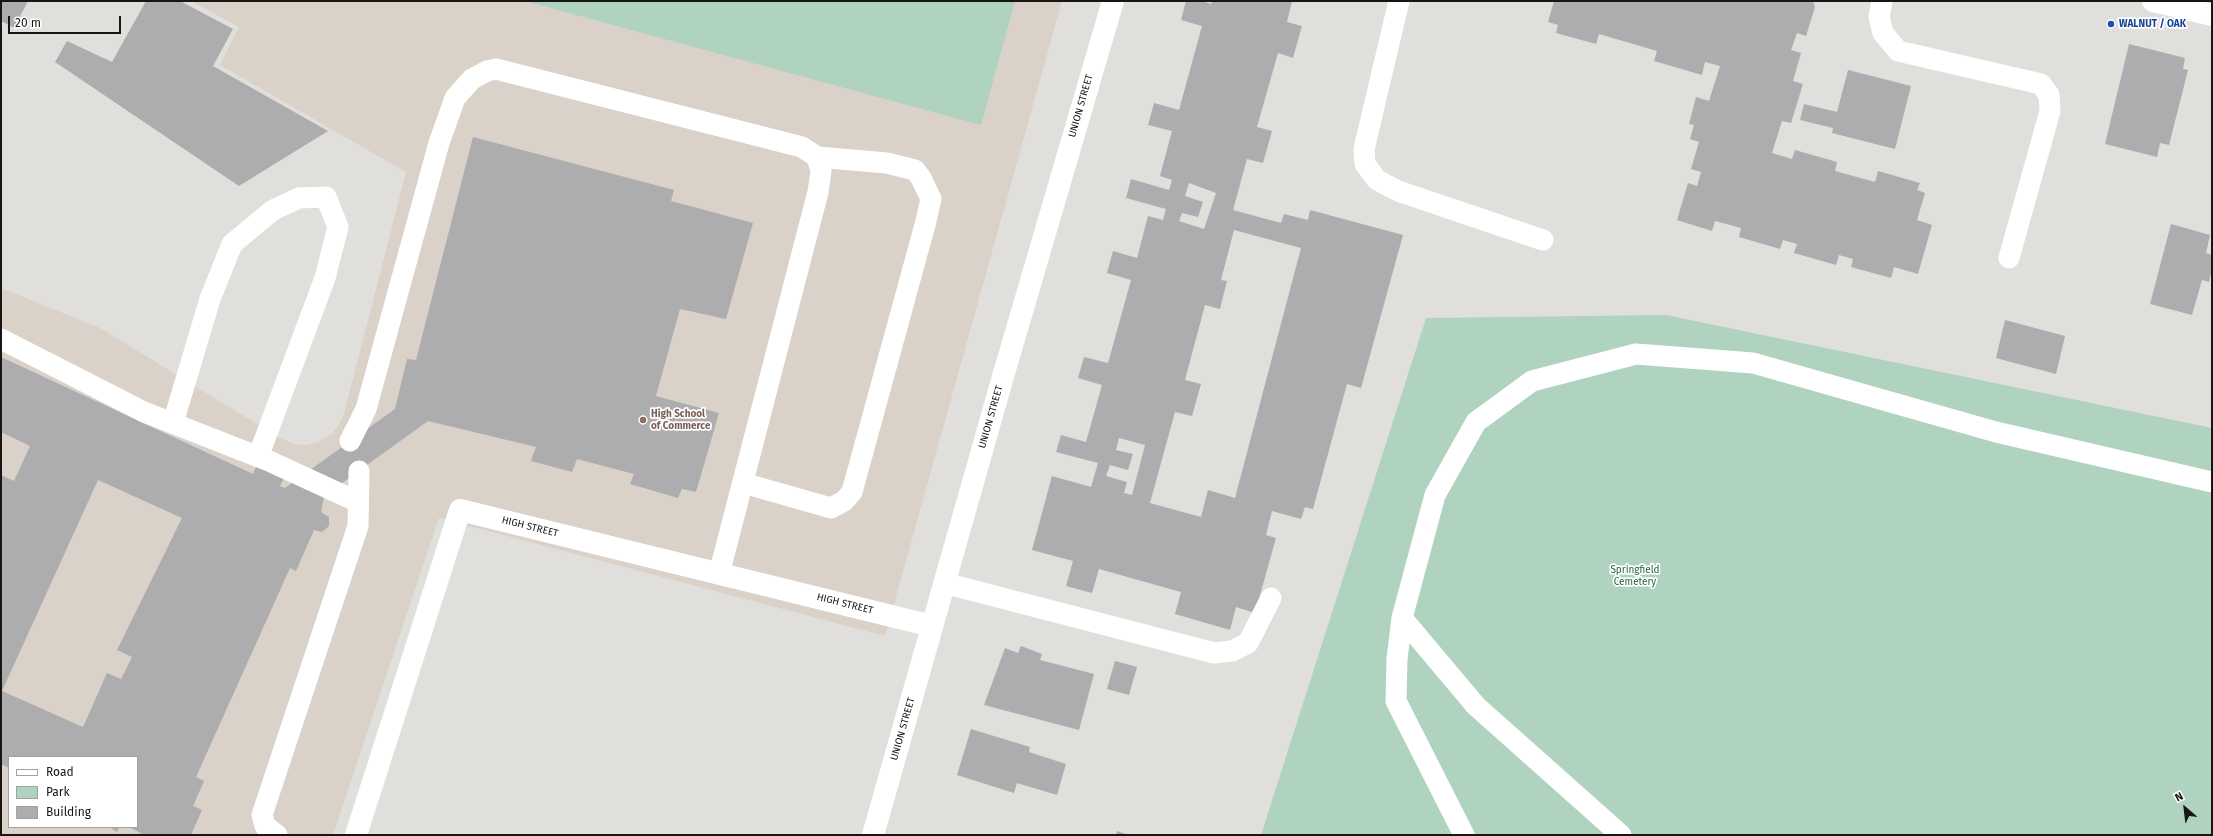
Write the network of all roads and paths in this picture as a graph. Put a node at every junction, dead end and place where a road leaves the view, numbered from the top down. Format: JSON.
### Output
{"nodes":[{"id":1,"x":1113,"y":1,"type":"edge"},
{"id":2,"x":1399,"y":1,"type":"edge"},
{"id":3,"x":1882,"y":1,"type":"edge"},
{"id":4,"x":2154,"y":1,"type":"edge"},
{"id":5,"x":2212,"y":15,"type":"edge"},
{"id":6,"x":817,"y":158,"type":"junction"},
{"id":7,"x":1543,"y":240,"type":"dead end"},
{"id":8,"x":2009,"y":258,"type":"dead end"},
{"id":9,"x":1,"y":339,"type":"edge"},
{"id":10,"x":173,"y":423,"type":"junction"},
{"id":11,"x":350,"y":441,"type":"dead end"},
{"id":12,"x":258,"y":457,"type":"junction"},
{"id":13,"x":359,"y":471,"type":"dead end"},
{"id":14,"x":2212,"y":482,"type":"edge"},
{"id":15,"x":743,"y":483,"type":"junction"},
{"id":16,"x":358,"y":502,"type":"junction"},
{"id":17,"x":719,"y":574,"type":"junction"},
{"id":18,"x":944,"y":583,"type":"junction"},
{"id":19,"x":1271,"y":598,"type":"dead end"},
{"id":20,"x":1402,"y":618,"type":"junction"},
{"id":21,"x":932,"y":626,"type":"junction"},
{"id":22,"x":277,"y":835,"type":"edge"},
{"id":23,"x":356,"y":835,"type":"edge"},
{"id":24,"x":873,"y":835,"type":"edge"},
{"id":25,"x":1464,"y":835,"type":"edge"},
{"id":26,"x":1621,"y":835,"type":"edge"}],
"edges":[{"from":1,"to":18,"type":"street","name":"UNION STREET"},
{"from":2,"to":7,"type":"lane"},
{"from":3,"to":8,"type":"lane"},
{"from":4,"to":5,"type":"street"},
{"from":6,"to":11,"type":"lane"},
{"from":6,"to":15,"type":"lane"},
{"from":6,"to":15,"type":"lane"},
{"from":9,"to":10,"type":"lane"},
{"from":10,"to":12,"type":"lane"},
{"from":10,"to":12,"type":"lane"},
{"from":12,"to":16,"type":"lane"},
{"from":13,"to":16,"type":"lane"},
{"from":14,"to":20,"type":"lane"},
{"from":15,"to":17,"type":"lane"},
{"from":16,"to":22,"type":"lane"},
{"from":17,"to":21,"type":"street","name":"HIGH STREET"},
{"from":17,"to":23,"type":"street","name":"HIGH STREET"},
{"from":18,"to":19,"type":"lane"},
{"from":18,"to":21,"type":"street","name":"UNION STREET"},
{"from":20,"to":25,"type":"lane"},
{"from":20,"to":26,"type":"lane"},
{"from":21,"to":24,"type":"street","name":"UNION STREET"}]}
